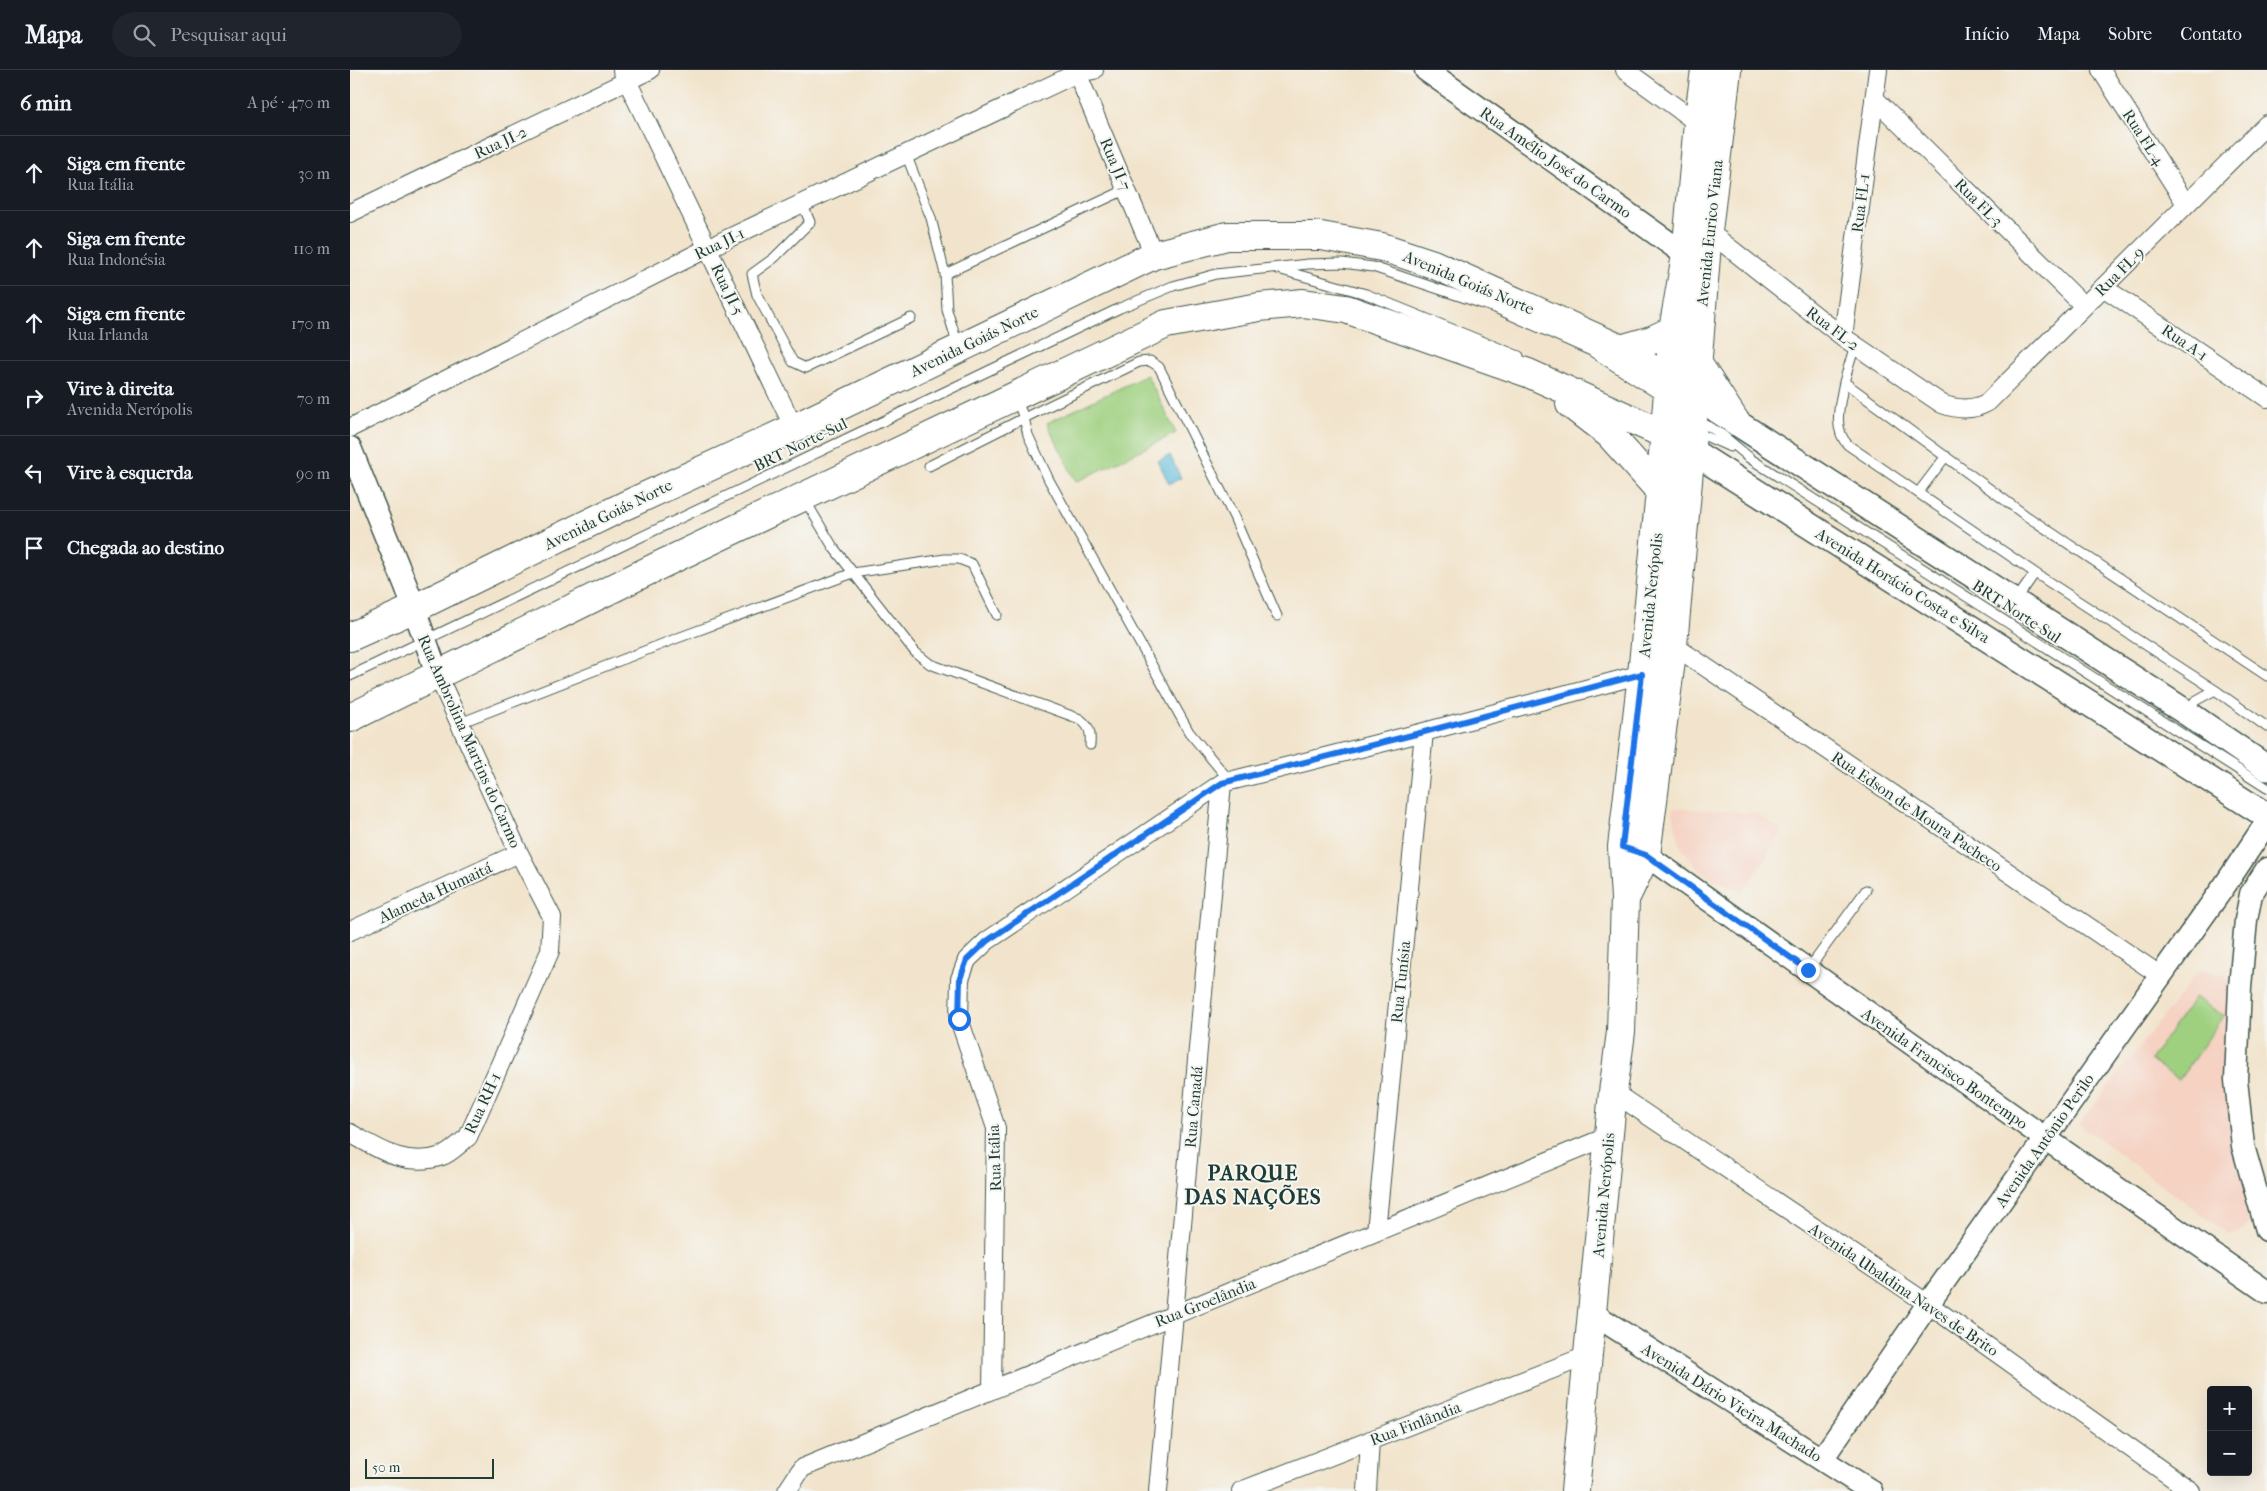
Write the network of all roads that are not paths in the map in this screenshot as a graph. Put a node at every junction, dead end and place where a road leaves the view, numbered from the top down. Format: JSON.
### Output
{"nodes":[{"id":1,"x":650,"y":70,"type":"edge"},
{"id":2,"x":1094,"y":70,"type":"edge"},
{"id":3,"x":1426,"y":70,"type":"edge"},
{"id":4,"x":1625,"y":70,"type":"edge"},
{"id":5,"x":1705,"y":70,"type":"edge"},
{"id":6,"x":1727,"y":70,"type":"edge"},
{"id":7,"x":1878,"y":70,"type":"edge"},
{"id":8,"x":2101,"y":70,"type":"edge"},
{"id":9,"x":1076,"y":73,"type":"junction"},
{"id":10,"x":625,"y":76,"type":"edge"},
{"id":11,"x":1874,"y":98,"type":"junction"},
{"id":12,"x":1698,"y":122,"type":"junction"},
{"id":13,"x":2267,"y":124,"type":"edge"},
{"id":14,"x":1719,"y":139,"type":"junction"},
{"id":15,"x":906,"y":154,"type":"junction"},
{"id":16,"x":1127,"y":189,"type":"junction"},
{"id":17,"x":802,"y":203,"type":"junction"},
{"id":18,"x":2186,"y":204,"type":"junction"},
{"id":19,"x":350,"y":213,"type":"edge"},
{"id":20,"x":1708,"y":231,"type":"junction"},
{"id":21,"x":708,"y":248,"type":"junction"},
{"id":22,"x":1154,"y":254,"type":"junction"},
{"id":23,"x":1686,"y":255,"type":"junction"},
{"id":24,"x":1273,"y":267,"type":"junction"},
{"id":25,"x":945,"y":274,"type":"junction"},
{"id":26,"x":2103,"y":287,"type":"junction"},
{"id":27,"x":2084,"y":306,"type":"junction"},
{"id":28,"x":910,"y":318,"type":"dead end"},
{"id":29,"x":1673,"y":330,"type":"junction"},
{"id":30,"x":1849,"y":341,"type":"junction"},
{"id":31,"x":959,"y":348,"type":"junction"},
{"id":32,"x":1621,"y":349,"type":"junction"},
{"id":33,"x":1696,"y":361,"type":"junction"},
{"id":34,"x":1530,"y":367,"type":"junction"},
{"id":35,"x":1844,"y":382,"type":"junction"},
{"id":36,"x":2267,"y":398,"type":"edge"},
{"id":37,"x":1019,"y":407,"type":"junction"},
{"id":38,"x":1967,"y":409,"type":"joint"},
{"id":39,"x":1678,"y":416,"type":"junction"},
{"id":40,"x":1735,"y":421,"type":"junction"},
{"id":41,"x":350,"y":428,"type":"edge"},
{"id":42,"x":794,"y":428,"type":"junction"},
{"id":43,"x":350,"y":448,"type":"edge"},
{"id":44,"x":1946,"y":456,"type":"junction"},
{"id":45,"x":1750,"y":458,"type":"junction"},
{"id":46,"x":929,"y":466,"type":"dead end"},
{"id":47,"x":1660,"y":492,"type":"junction"},
{"id":48,"x":1918,"y":493,"type":"junction"},
{"id":49,"x":802,"y":497,"type":"junction"},
{"id":50,"x":853,"y":573,"type":"junction"},
{"id":51,"x":2035,"y":574,"type":"junction"},
{"id":52,"x":2014,"y":603,"type":"junction"},
{"id":53,"x":414,"y":609,"type":"junction"},
{"id":54,"x":996,"y":615,"type":"dead end"},
{"id":55,"x":1277,"y":616,"type":"dead end"},
{"id":56,"x":350,"y":637,"type":"edge"},
{"id":57,"x":425,"y":640,"type":"junction"},
{"id":58,"x":1673,"y":645,"type":"junction"},
{"id":59,"x":1642,"y":674,"type":"junction"},
{"id":60,"x":350,"y":676,"type":"edge"},
{"id":61,"x":438,"y":676,"type":"junction"},
{"id":62,"x":2267,"y":676,"type":"edge"},
{"id":63,"x":2214,"y":690,"type":"junction"},
{"id":64,"x":2187,"y":712,"type":"junction"},
{"id":65,"x":350,"y":718,"type":"edge"},
{"id":66,"x":460,"y":723,"type":"junction"},
{"id":67,"x":2267,"y":727,"type":"edge"},
{"id":68,"x":1424,"y":732,"type":"junction"},
{"id":69,"x":1090,"y":745,"type":"dead end"},
{"id":70,"x":2267,"y":768,"type":"edge"},
{"id":71,"x":1226,"y":782,"type":"junction"},
{"id":72,"x":2267,"y":788,"type":"edge"},
{"id":73,"x":2267,"y":816,"type":"edge"},
{"id":74,"x":2267,"y":822,"type":"edge"},
{"id":75,"x":1634,"y":851,"type":"junction"},
{"id":76,"x":519,"y":853,"type":"junction"},
{"id":77,"x":2267,"y":869,"type":"edge"},
{"id":78,"x":2225,"y":885,"type":"junction"},
{"id":79,"x":1866,"y":890,"type":"dead end"},
{"id":80,"x":2251,"y":894,"type":"junction"},
{"id":81,"x":350,"y":931,"type":"edge"},
{"id":82,"x":550,"y":950,"type":"joint"},
{"id":83,"x":1808,"y":970,"type":"junction"},
{"id":84,"x":2161,"y":976,"type":"junction"},
{"id":85,"x":1612,"y":1092,"type":"junction"},
{"id":86,"x":350,"y":1133,"type":"edge"},
{"id":87,"x":1609,"y":1136,"type":"junction"},
{"id":88,"x":2046,"y":1139,"type":"junction"},
{"id":89,"x":2267,"y":1230,"type":"edge"},
{"id":90,"x":1376,"y":1232,"type":"junction"},
{"id":91,"x":2267,"y":1292,"type":"edge"},
{"id":92,"x":1928,"y":1304,"type":"junction"},
{"id":93,"x":1592,"y":1313,"type":"junction"},
{"id":94,"x":1174,"y":1315,"type":"junction"},
{"id":95,"x":1589,"y":1354,"type":"junction"},
{"id":96,"x":992,"y":1390,"type":"junction"},
{"id":97,"x":1370,"y":1440,"type":"junction"},
{"id":98,"x":1822,"y":1458,"type":"junction"},
{"id":99,"x":787,"y":1491,"type":"edge"},
{"id":100,"x":1158,"y":1491,"type":"edge"},
{"id":101,"x":1241,"y":1491,"type":"edge"},
{"id":102,"x":1367,"y":1491,"type":"edge"},
{"id":103,"x":1575,"y":1491,"type":"edge"},
{"id":104,"x":1871,"y":1491,"type":"edge"},
{"id":105,"x":2191,"y":1491,"type":"edge"}],
"edges":[{"from":1,"to":10,"type":"street","name":"Rua JI-2"},
{"from":2,"to":9,"type":"street","name":"Rua JI-1"},
{"from":3,"to":23,"type":"street","name":"Rua Amélio José do Carmo"},
{"from":4,"to":12,"type":"street"},
{"from":5,"to":12,"type":"main road","name":"Avenida Eurico Viana"},
{"from":6,"to":14,"type":"main road","name":"Avenida Eurico Viana"},
{"from":7,"to":11,"type":"street","name":"Rua FL-1"},
{"from":8,"to":18,"type":"street","name":"Rua FL-4"},
{"from":9,"to":15,"type":"street","name":"Rua JI-1"},
{"from":9,"to":16,"type":"street","name":"Rua JI-7"},
{"from":10,"to":19,"type":"street","name":"Rua JI-2"},
{"from":10,"to":21,"type":"street","name":"Rua JI-5"},
{"from":11,"to":27,"type":"street","name":"Rua FL-3"},
{"from":11,"to":30,"type":"street","name":"Rua FL-1"},
{"from":12,"to":14,"type":"street"},
{"from":12,"to":23,"type":"main road","name":"Avenida Eurico Viana"},
{"from":13,"to":18,"type":"street","name":"Rua FL-9"},
{"from":14,"to":20,"type":"main road","name":"Avenida Eurico Viana"},
{"from":15,"to":17,"type":"street","name":"Rua JI-1"},
{"from":15,"to":25,"type":"lane"},
{"from":16,"to":22,"type":"street","name":"Rua JI-7"},
{"from":16,"to":25,"type":"lane"},
{"from":17,"to":21,"type":"street","name":"Rua JI-1"},
{"from":17,"to":28,"type":"lane"},
{"from":18,"to":26,"type":"street","name":"Rua FL-9"},
{"from":20,"to":30,"type":"street","name":"Rua FL-2"},
{"from":20,"to":33,"type":"main road","name":"Avenida Eurico Viana"},
{"from":21,"to":41,"type":"street","name":"Rua JI-1"},
{"from":21,"to":42,"type":"street","name":"Rua JI-5"},
{"from":22,"to":31,"type":"main road","name":"Avenida Goiás Norte"},
{"from":22,"to":32,"type":"main road","name":"Avenida Goiás Norte"},
{"from":23,"to":29,"type":"main road","name":"Avenida Eurico Viana"},
{"from":24,"to":34,"type":"lane"},
{"from":24,"to":39,"type":"lane","name":"BRT Norte-Sul"},
{"from":24,"to":57,"type":"lane","name":"BRT Norte-Sul"},
{"from":25,"to":31,"type":"lane"},
{"from":26,"to":27,"type":"street","name":"Rua FL-9"},
{"from":26,"to":36,"type":"street","name":"Rua A-1"},
{"from":27,"to":38,"type":"street","name":"Rua FL-9"},
{"from":29,"to":32,"type":"main road"},
{"from":29,"to":39,"type":"main road","name":"Avenida Eurico Viana"},
{"from":30,"to":35,"type":"lane"},
{"from":30,"to":38,"type":"street","name":"Rua FL-2"},
{"from":31,"to":42,"type":"main road","name":"Avenida Goiás Norte"},
{"from":32,"to":39,"type":"main road","name":"Avenida Horácio Costa e Silva"},
{"from":33,"to":39,"type":"main road","name":"Avenida Eurico Viana"},
{"from":33,"to":40,"type":"main road"},
{"from":34,"to":37,"type":"main road"},
{"from":34,"to":39,"type":"main road","name":"Avenida Horácio Costa e Silva"},
{"from":34,"to":47,"type":"main road"},
{"from":35,"to":44,"type":"lane"},
{"from":35,"to":48,"type":"lane"},
{"from":37,"to":46,"type":"lane"},
{"from":37,"to":49,"type":"main road"},
{"from":37,"to":55,"type":"lane"},
{"from":37,"to":71,"type":"lane"},
{"from":39,"to":40,"type":"main road","name":"Avenida Horácio Costa e Silva"},
{"from":39,"to":45,"type":"lane"},
{"from":39,"to":45,"type":"lane"},
{"from":39,"to":47,"type":"main road","name":"Avenida Nerópolis"},
{"from":39,"to":58,"type":"main road","name":"Avenida Nerópolis"},
{"from":39,"to":73,"type":"main road","name":"Avenida Horácio Costa e Silva"},
{"from":40,"to":52,"type":"main road","name":"Avenida Horácio Costa e Silva"},
{"from":42,"to":53,"type":"main road","name":"Avenida Goiás Norte"},
{"from":43,"to":53,"type":"street","name":"Rua Ambrolina Martins do Carmo"},
{"from":44,"to":48,"type":"lane"},
{"from":44,"to":62,"type":"lane"},
{"from":45,"to":72,"type":"lane","name":"BRT Norte-Sul"},
{"from":47,"to":59,"type":"main road","name":"Avenida Nerópolis"},
{"from":48,"to":51,"type":"lane"},
{"from":49,"to":50,"type":"lane"},
{"from":49,"to":61,"type":"main road"},
{"from":50,"to":54,"type":"lane"},
{"from":50,"to":66,"type":"lane"},
{"from":50,"to":69,"type":"lane"},
{"from":51,"to":52,"type":"lane"},
{"from":51,"to":63,"type":"lane"},
{"from":52,"to":64,"type":"main road","name":"Avenida Horácio Costa e Silva"},
{"from":53,"to":56,"type":"main road","name":"Avenida Goiás Norte"},
{"from":53,"to":57,"type":"street","name":"Rua Ambrolina Martins do Carmo"},
{"from":57,"to":60,"type":"lane","name":"BRT Norte-Sul"},
{"from":57,"to":61,"type":"street","name":"Rua Ambrolina Martins do Carmo"},
{"from":58,"to":75,"type":"main road","name":"Avenida Nerópolis"},
{"from":58,"to":84,"type":"street","name":"Rua Edson de Moura Pacheco"},
{"from":59,"to":68,"type":"street","name":"Rua Itália"},
{"from":59,"to":75,"type":"main road","name":"Avenida Nerópolis"},
{"from":61,"to":65,"type":"main road"},
{"from":61,"to":66,"type":"street","name":"Rua Ambrolina Martins do Carmo"},
{"from":63,"to":64,"type":"lane"},
{"from":63,"to":67,"type":"lane"},
{"from":64,"to":70,"type":"main road","name":"Avenida Horácio Costa e Silva"},
{"from":66,"to":76,"type":"street","name":"Rua Ambrolina Martins do Carmo"},
{"from":68,"to":71,"type":"street","name":"Rua Itália"},
{"from":68,"to":90,"type":"street","name":"Rua Tunísia"},
{"from":71,"to":94,"type":"street","name":"Rua Canadá"},
{"from":71,"to":96,"type":"street","name":"Rua Itália"},
{"from":74,"to":78,"type":"street","name":"Avenida Antônio Perilo"},
{"from":75,"to":83,"type":"street","name":"Avenida Francisco Bontempo"},
{"from":75,"to":85,"type":"main road","name":"Avenida Nerópolis"},
{"from":76,"to":81,"type":"street","name":"Alameda Humaitá"},
{"from":76,"to":82,"type":"street","name":"Rua Ambrolina Martins do Carmo"},
{"from":77,"to":80,"type":"street"},
{"from":78,"to":80,"type":"street"},
{"from":78,"to":84,"type":"street","name":"Avenida Antônio Perilo"},
{"from":79,"to":83,"type":"lane"},
{"from":80,"to":89,"type":"street"},
{"from":82,"to":86,"type":"street","name":"Rua RH-1"},
{"from":83,"to":88,"type":"street","name":"Avenida Francisco Bontempo"},
{"from":84,"to":88,"type":"street","name":"Avenida Antônio Perilo"},
{"from":85,"to":87,"type":"main road","name":"Avenida Nerópolis"},
{"from":85,"to":92,"type":"street","name":"Avenida Ubaldina Naves de Brito"},
{"from":87,"to":90,"type":"street","name":"Rua Groelândia"},
{"from":87,"to":93,"type":"main road","name":"Avenida Nerópolis"},
{"from":88,"to":91,"type":"street","name":"Avenida Francisco Bontempo"},
{"from":88,"to":92,"type":"street","name":"Avenida Antônio Perilo"},
{"from":90,"to":94,"type":"street","name":"Rua Groelândia"},
{"from":92,"to":98,"type":"street","name":"Avenida Antônio Perilo"},
{"from":92,"to":105,"type":"street","name":"Avenida Ubaldina Naves de Brito"},
{"from":93,"to":95,"type":"main road","name":"Avenida Nerópolis"},
{"from":93,"to":98,"type":"street","name":"Avenida Dário Vieira Machado"},
{"from":94,"to":96,"type":"street","name":"Rua Groelândia"},
{"from":94,"to":100,"type":"street","name":"Rua Canadá"},
{"from":95,"to":97,"type":"street","name":"Rua Finlândia"},
{"from":95,"to":103,"type":"main road","name":"Avenida Nerópolis"},
{"from":96,"to":99,"type":"street","name":"Rua Groelândia"},
{"from":97,"to":101,"type":"street","name":"Rua Finlândia"},
{"from":97,"to":102,"type":"street"},
{"from":98,"to":104,"type":"street","name":"Avenida Dário Vieira Machado"}]}
